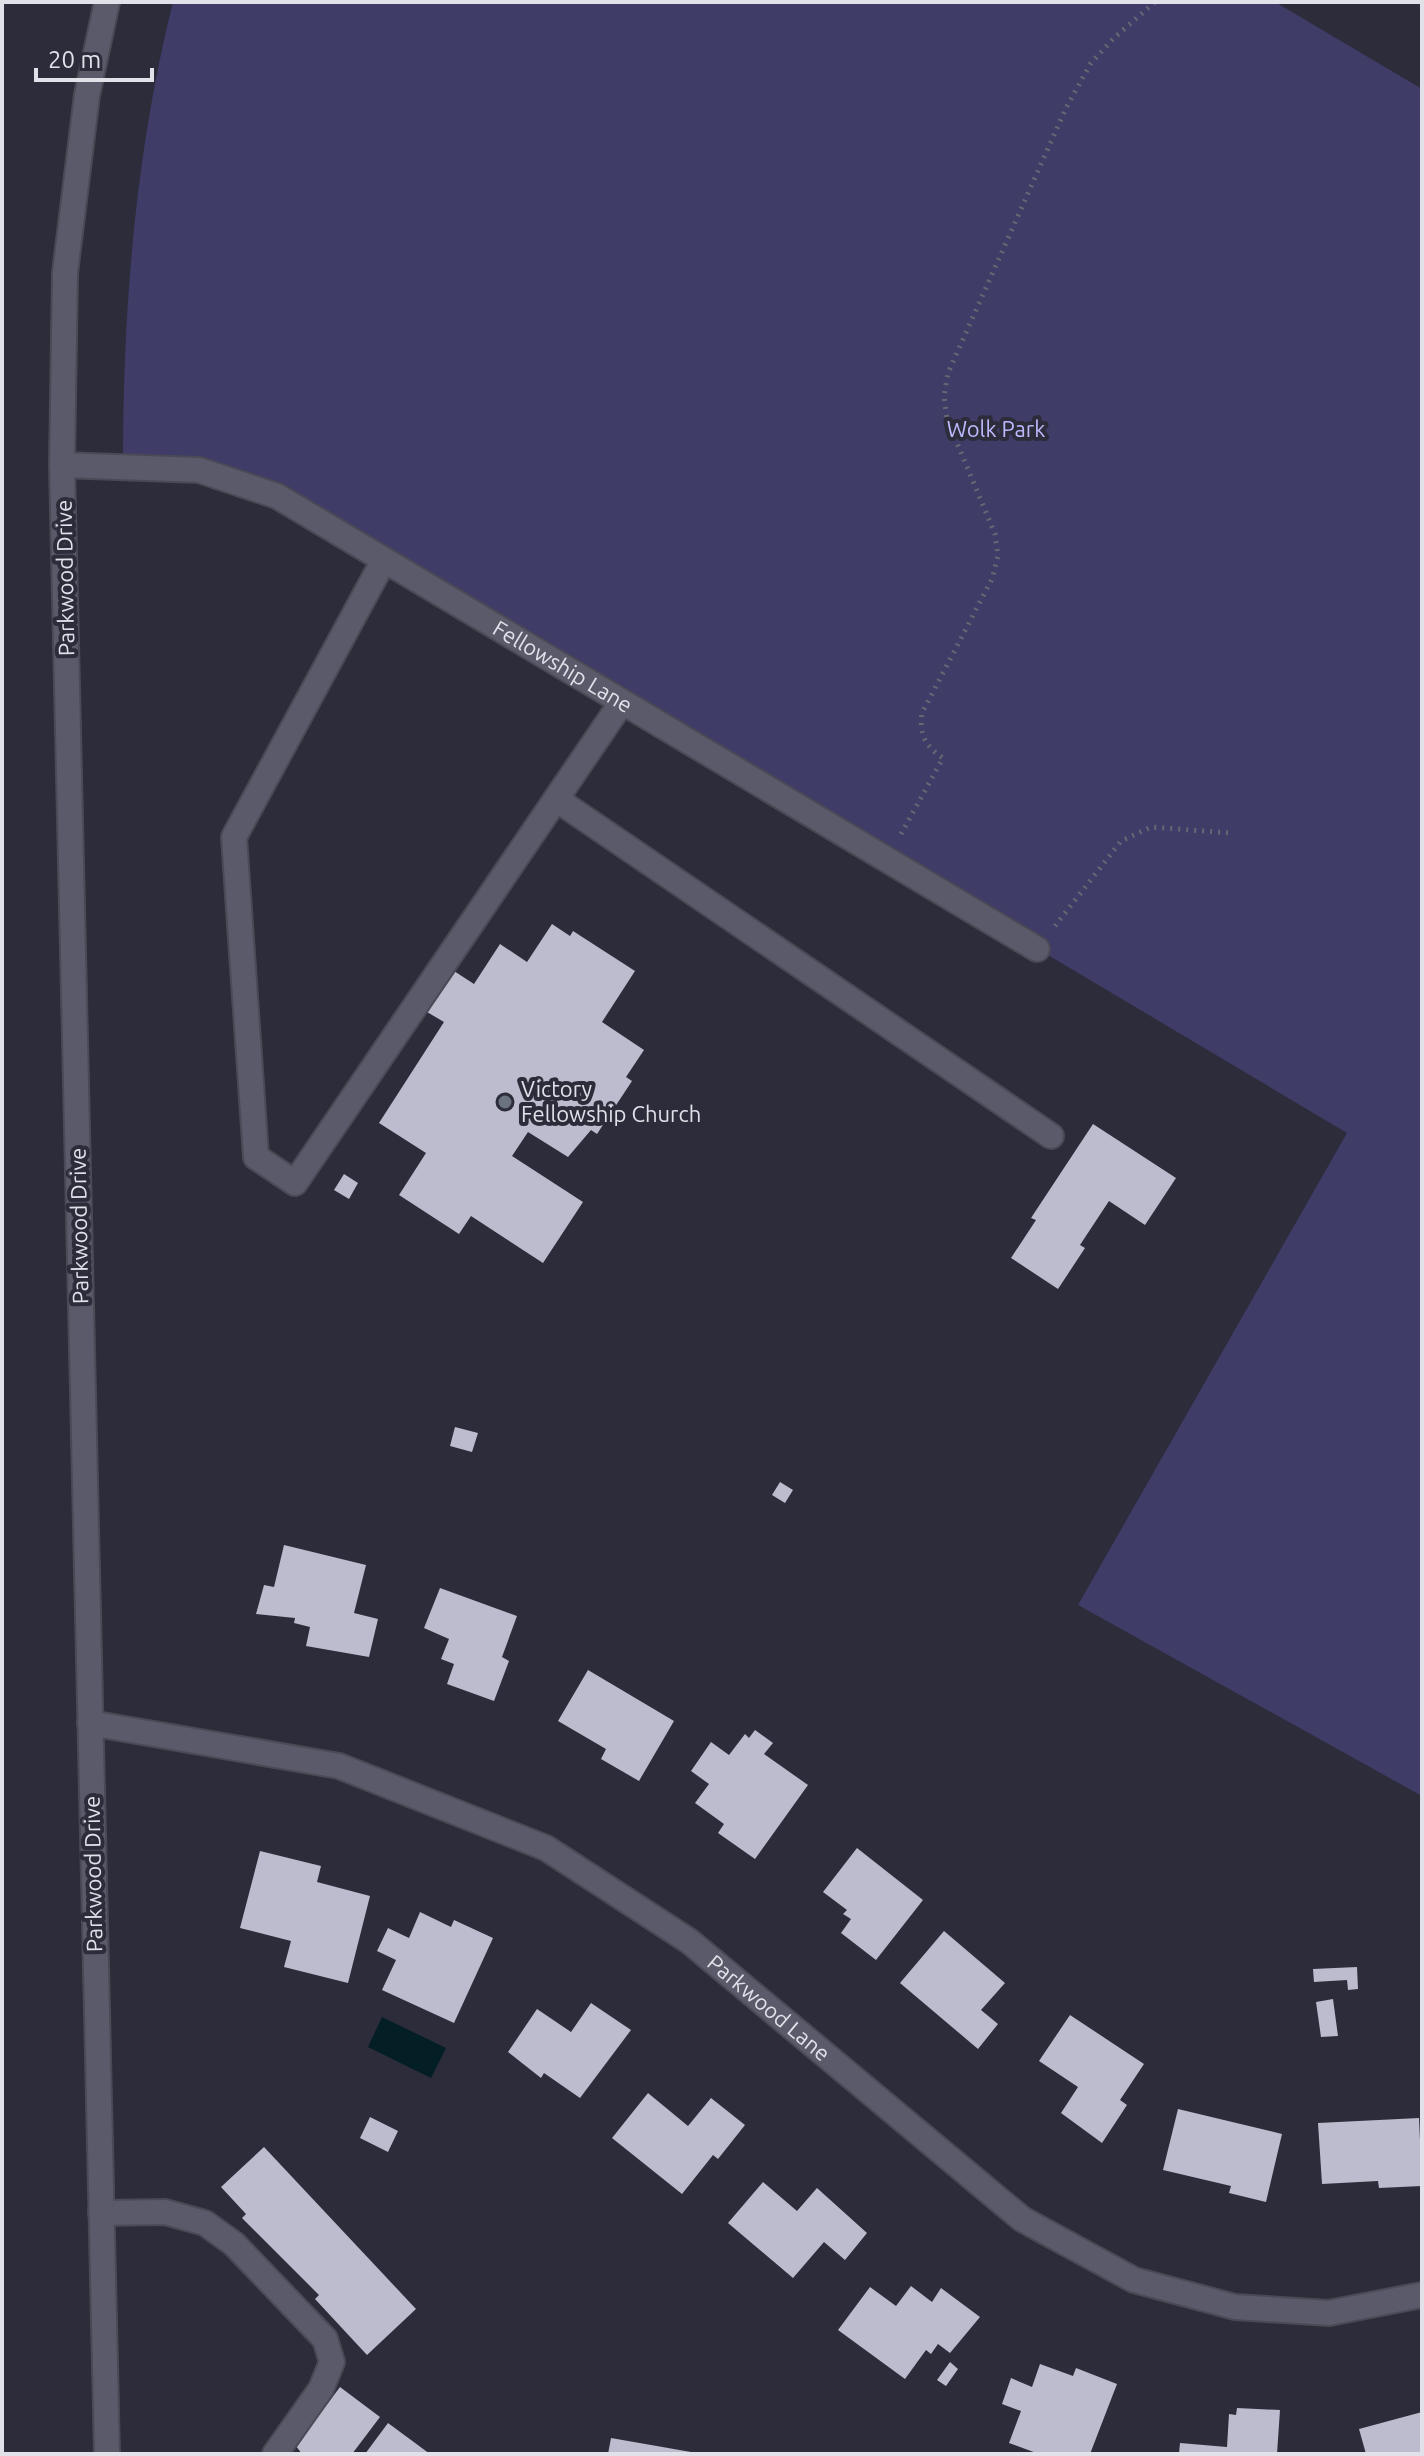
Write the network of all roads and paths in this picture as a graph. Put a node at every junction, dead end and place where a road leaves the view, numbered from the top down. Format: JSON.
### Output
{"nodes":[{"id":1,"x":107,"y":2,"type":"edge"},
{"id":2,"x":1155,"y":2,"type":"edge"},
{"id":3,"x":62,"y":465,"type":"junction"},
{"id":4,"x":384,"y":560,"type":"junction"},
{"id":5,"x":622,"y":702,"type":"junction"},
{"id":6,"x":556,"y":799,"type":"junction"},
{"id":7,"x":1231,"y":833,"type":"dead end"},
{"id":8,"x":887,"y":859,"type":"junction"},
{"id":9,"x":1037,"y":949,"type":"joint"},
{"id":10,"x":1051,"y":1136,"type":"dead end"},
{"id":11,"x":90,"y":1723,"type":"junction"},
{"id":12,"x":101,"y":2213,"type":"junction"},
{"id":13,"x":1422,"y":2295,"type":"edge"},
{"id":14,"x":107,"y":2454,"type":"edge"},
{"id":15,"x":275,"y":2454,"type":"edge"}],
"edges":[{"from":1,"to":3,"type":"street","name":"Parkwood Drive"},
{"from":2,"to":8,"type":"path"},
{"from":3,"to":4,"type":"street","name":"Fellowship Lane"},
{"from":3,"to":11,"type":"street","name":"Parkwood Drive"},
{"from":4,"to":5,"type":"street","name":"Fellowship Lane"},
{"from":4,"to":6,"type":"street"},
{"from":5,"to":6,"type":"street"},
{"from":5,"to":8,"type":"street","name":"Fellowship Lane"},
{"from":6,"to":10,"type":"street"},
{"from":7,"to":9,"type":"path"},
{"from":8,"to":9,"type":"street","name":"Fellowship Lane"},
{"from":11,"to":12,"type":"street","name":"Parkwood Drive"},
{"from":11,"to":13,"type":"street","name":"Parkwood Lane"},
{"from":12,"to":14,"type":"street","name":"Parkwood Drive"},
{"from":12,"to":15,"type":"street"}]}
